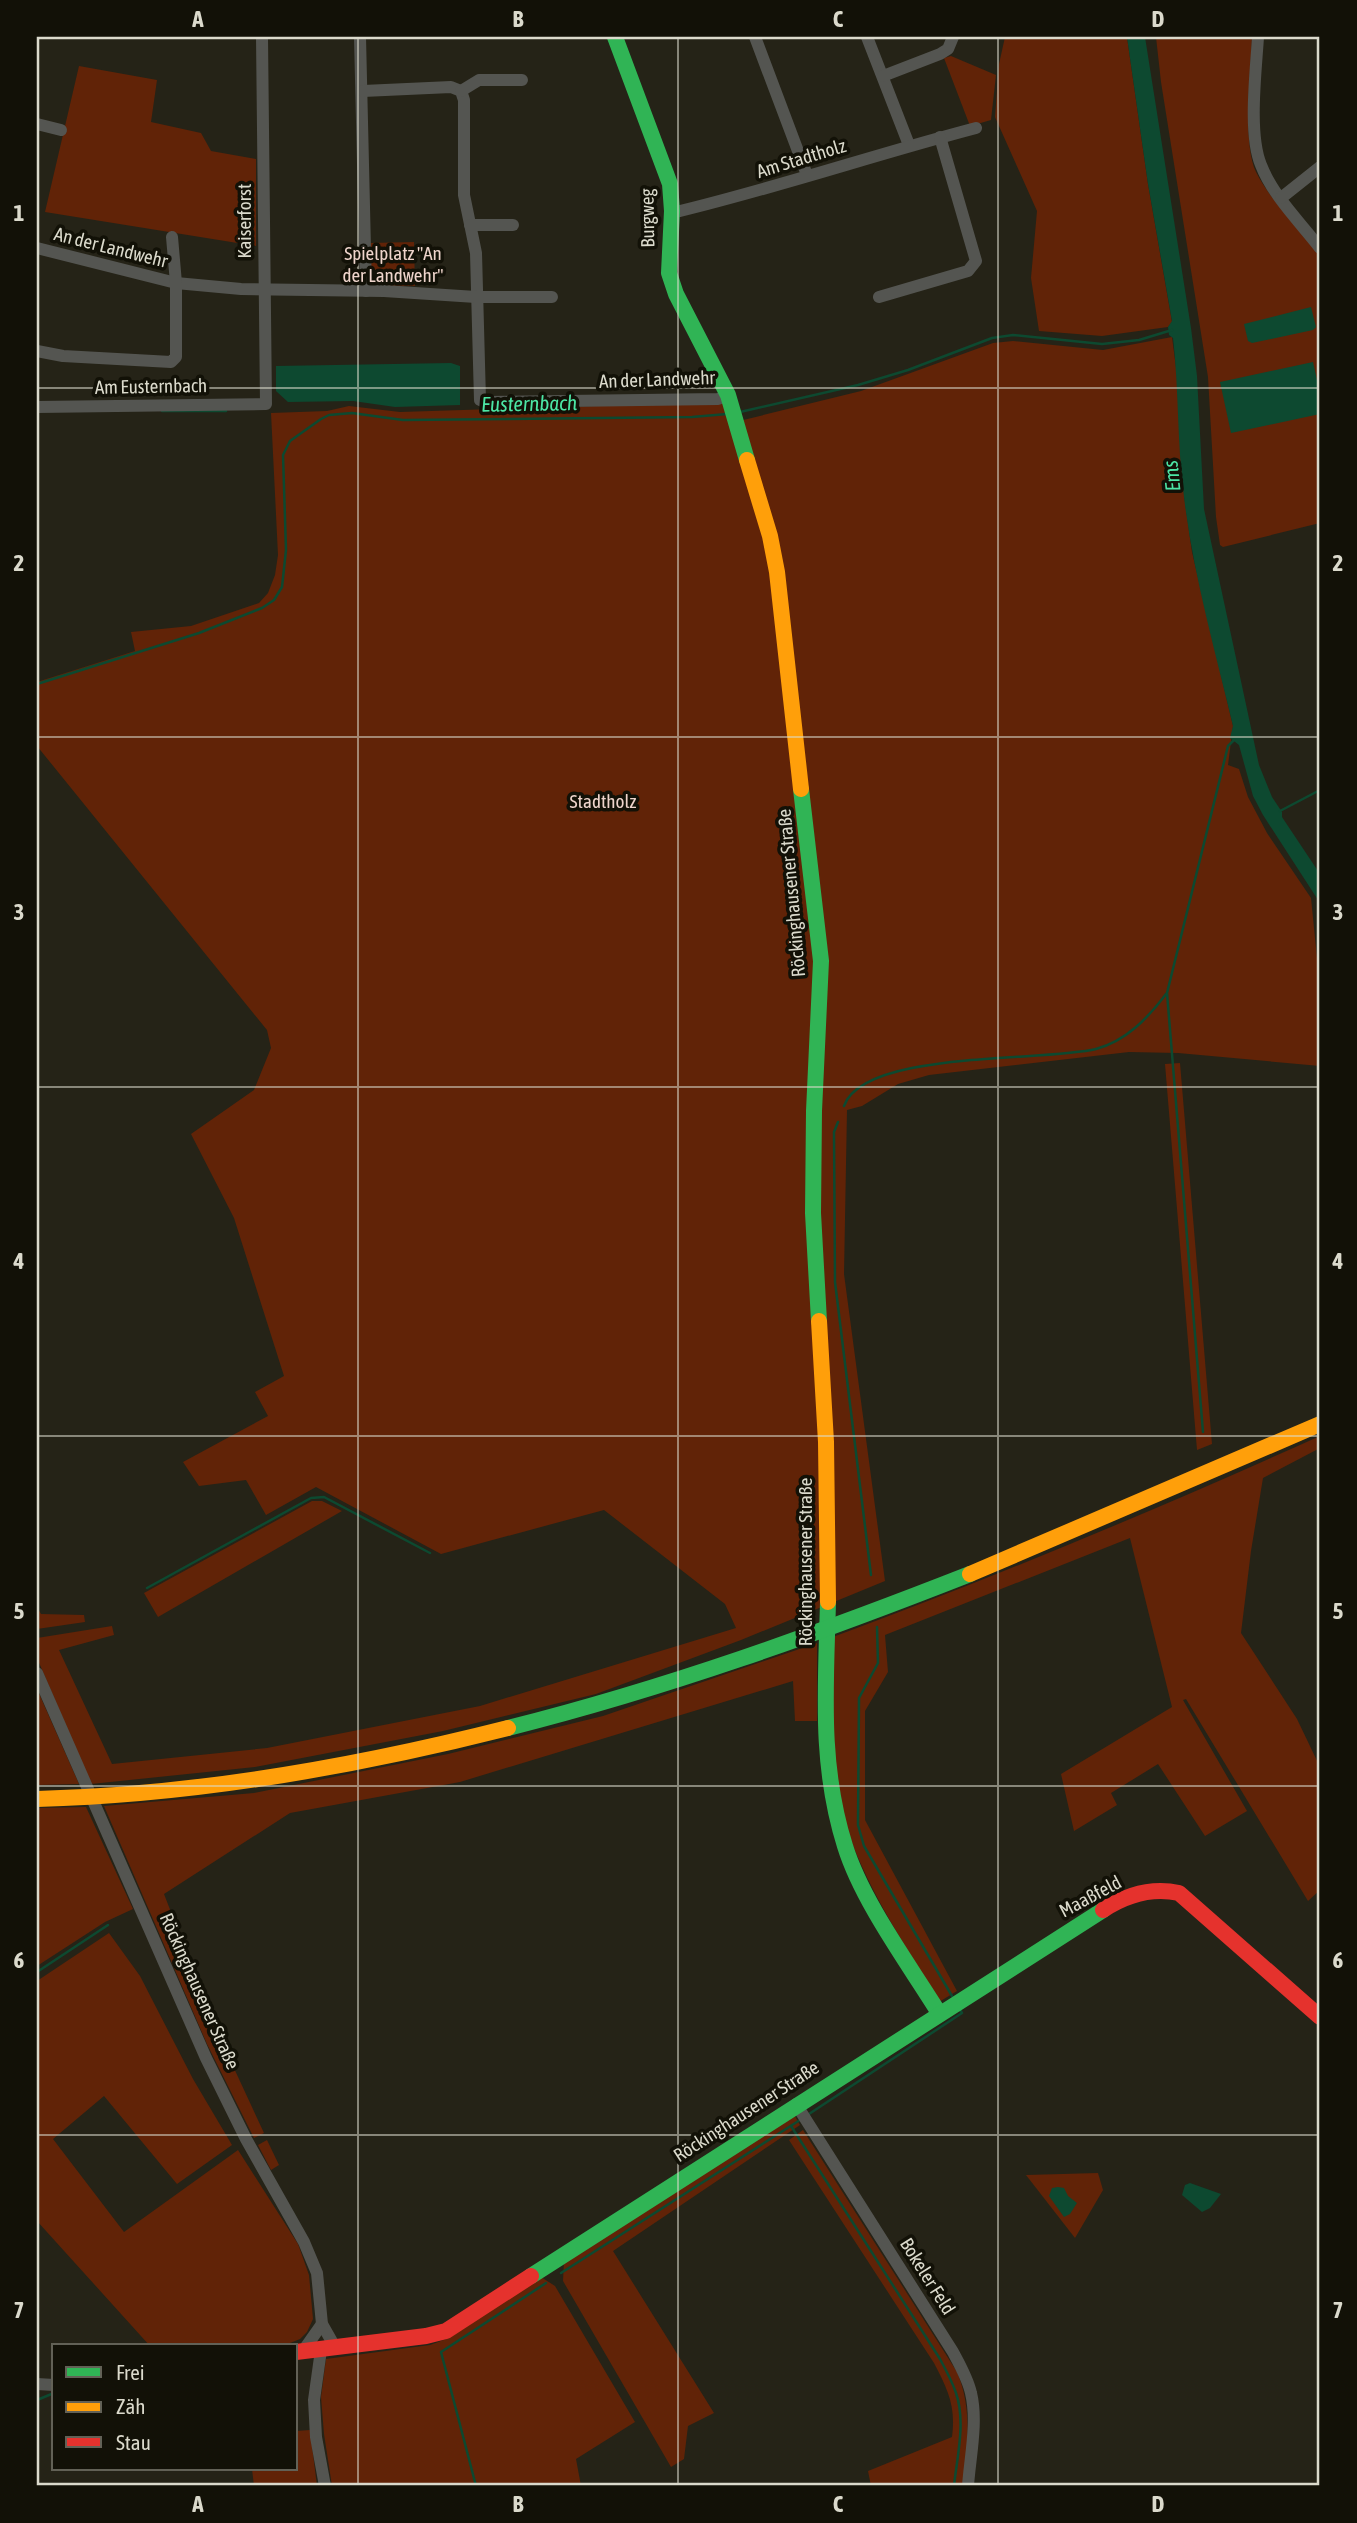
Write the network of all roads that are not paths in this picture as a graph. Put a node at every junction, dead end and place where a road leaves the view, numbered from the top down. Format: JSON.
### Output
{"nodes":[{"id":1,"x":262,"y":37,"type":"edge"},
{"id":2,"x":360,"y":37,"type":"edge"},
{"id":3,"x":615,"y":37,"type":"edge"},
{"id":4,"x":755,"y":37,"type":"edge"},
{"id":5,"x":867,"y":37,"type":"edge"},
{"id":6,"x":953,"y":37,"type":"edge"},
{"id":7,"x":1258,"y":37,"type":"edge"},
{"id":8,"x":883,"y":76,"type":"junction"},
{"id":9,"x":522,"y":80,"type":"dead end"},
{"id":10,"x":363,"y":91,"type":"junction"},
{"id":11,"x":461,"y":91,"type":"junction"},
{"id":12,"x":37,"y":124,"type":"edge"},
{"id":13,"x":976,"y":128,"type":"dead end"},
{"id":14,"x":61,"y":130,"type":"dead end"},
{"id":15,"x":940,"y":137,"type":"junction"},
{"id":16,"x":909,"y":145,"type":"junction"},
{"id":17,"x":1320,"y":167,"type":"edge"},
{"id":18,"x":807,"y":175,"type":"junction"},
{"id":19,"x":1281,"y":198,"type":"junction"},
{"id":20,"x":672,"y":211,"type":"junction"},
{"id":21,"x":470,"y":225,"type":"junction"},
{"id":22,"x":513,"y":225,"type":"dead end"},
{"id":23,"x":172,"y":237,"type":"dead end"},
{"id":24,"x":37,"y":248,"type":"edge"},
{"id":25,"x":1320,"y":248,"type":"edge"},
{"id":26,"x":176,"y":283,"type":"junction"},
{"id":27,"x":263,"y":290,"type":"junction"},
{"id":28,"x":366,"y":291,"type":"junction"},
{"id":29,"x":476,"y":297,"type":"junction"},
{"id":30,"x":552,"y":297,"type":"dead end"},
{"id":31,"x":879,"y":297,"type":"dead end"},
{"id":32,"x":37,"y":351,"type":"edge"},
{"id":33,"x":729,"y":400,"type":"junction"},
{"id":34,"x":266,"y":404,"type":"joint"},
{"id":35,"x":37,"y":407,"type":"edge"},
{"id":36,"x":1320,"y":1424,"type":"edge"},
{"id":37,"x":37,"y":1673,"type":"edge"},
{"id":38,"x":37,"y":1798,"type":"edge"},
{"id":39,"x":939,"y":2013,"type":"junction"},
{"id":40,"x":1320,"y":2017,"type":"edge"},
{"id":41,"x":796,"y":2104,"type":"junction"},
{"id":42,"x":322,"y":2324,"type":"junction"},
{"id":43,"x":328,"y":2348,"type":"junction"},
{"id":44,"x":300,"y":2351,"type":"edge"},
{"id":45,"x":326,"y":2486,"type":"edge"},
{"id":46,"x":968,"y":2486,"type":"edge"}],
"edges":[{"from":1,"to":27,"type":"street","name":"Kaiserforst"},
{"from":2,"to":10,"type":"street"},
{"from":3,"to":20,"type":"street","name":"Burgweg"},
{"from":4,"to":18,"type":"street"},
{"from":5,"to":8,"type":"street"},
{"from":6,"to":8,"type":"street"},
{"from":7,"to":19,"type":"street"},
{"from":8,"to":16,"type":"street"},
{"from":9,"to":11,"type":"street"},
{"from":10,"to":11,"type":"street"},
{"from":10,"to":28,"type":"street"},
{"from":11,"to":21,"type":"street"},
{"from":12,"to":14,"type":"street"},
{"from":13,"to":15,"type":"street","name":"Am Stadtholz"},
{"from":15,"to":16,"type":"street","name":"Am Stadtholz"},
{"from":15,"to":31,"type":"street"},
{"from":16,"to":18,"type":"street","name":"Am Stadtholz"},
{"from":17,"to":19,"type":"street"},
{"from":18,"to":20,"type":"street","name":"Am Stadtholz"},
{"from":19,"to":25,"type":"street"},
{"from":20,"to":33,"type":"street","name":"Burgweg"},
{"from":21,"to":22,"type":"street"},
{"from":21,"to":29,"type":"street"},
{"from":23,"to":26,"type":"street","name":"An der Landwehr"},
{"from":24,"to":26,"type":"street","name":"An der Landwehr"},
{"from":26,"to":27,"type":"street","name":"An der Landwehr"},
{"from":26,"to":32,"type":"street"},
{"from":27,"to":28,"type":"street","name":"An der Landwehr"},
{"from":27,"to":34,"type":"street","name":"Kaiserforst"},
{"from":28,"to":29,"type":"street","name":"An der Landwehr"},
{"from":29,"to":30,"type":"street","name":"An der Landwehr"},
{"from":29,"to":33,"type":"street","name":"An der Landwehr"},
{"from":33,"to":39,"type":"street","name":"Röckinghausener Straße"},
{"from":34,"to":35,"type":"street","name":"Am Eusternbach"},
{"from":36,"to":38,"type":"street"},
{"from":37,"to":42,"type":"street","name":"Röckinghausener Straße"},
{"from":39,"to":40,"type":"street","name":"Maaßfeld"},
{"from":39,"to":41,"type":"street","name":"Röckinghausener Straße"},
{"from":41,"to":43,"type":"street","name":"Röckinghausener Straße"},
{"from":41,"to":46,"type":"street","name":"Bokeler Feld"},
{"from":42,"to":43,"type":"street","name":"Röckinghausener Straße"},
{"from":42,"to":44,"type":"street","name":"Röckinghausener Straße"},
{"from":43,"to":44,"type":"street","name":"Röckinghausener Straße"},
{"from":43,"to":45,"type":"street"}]}
